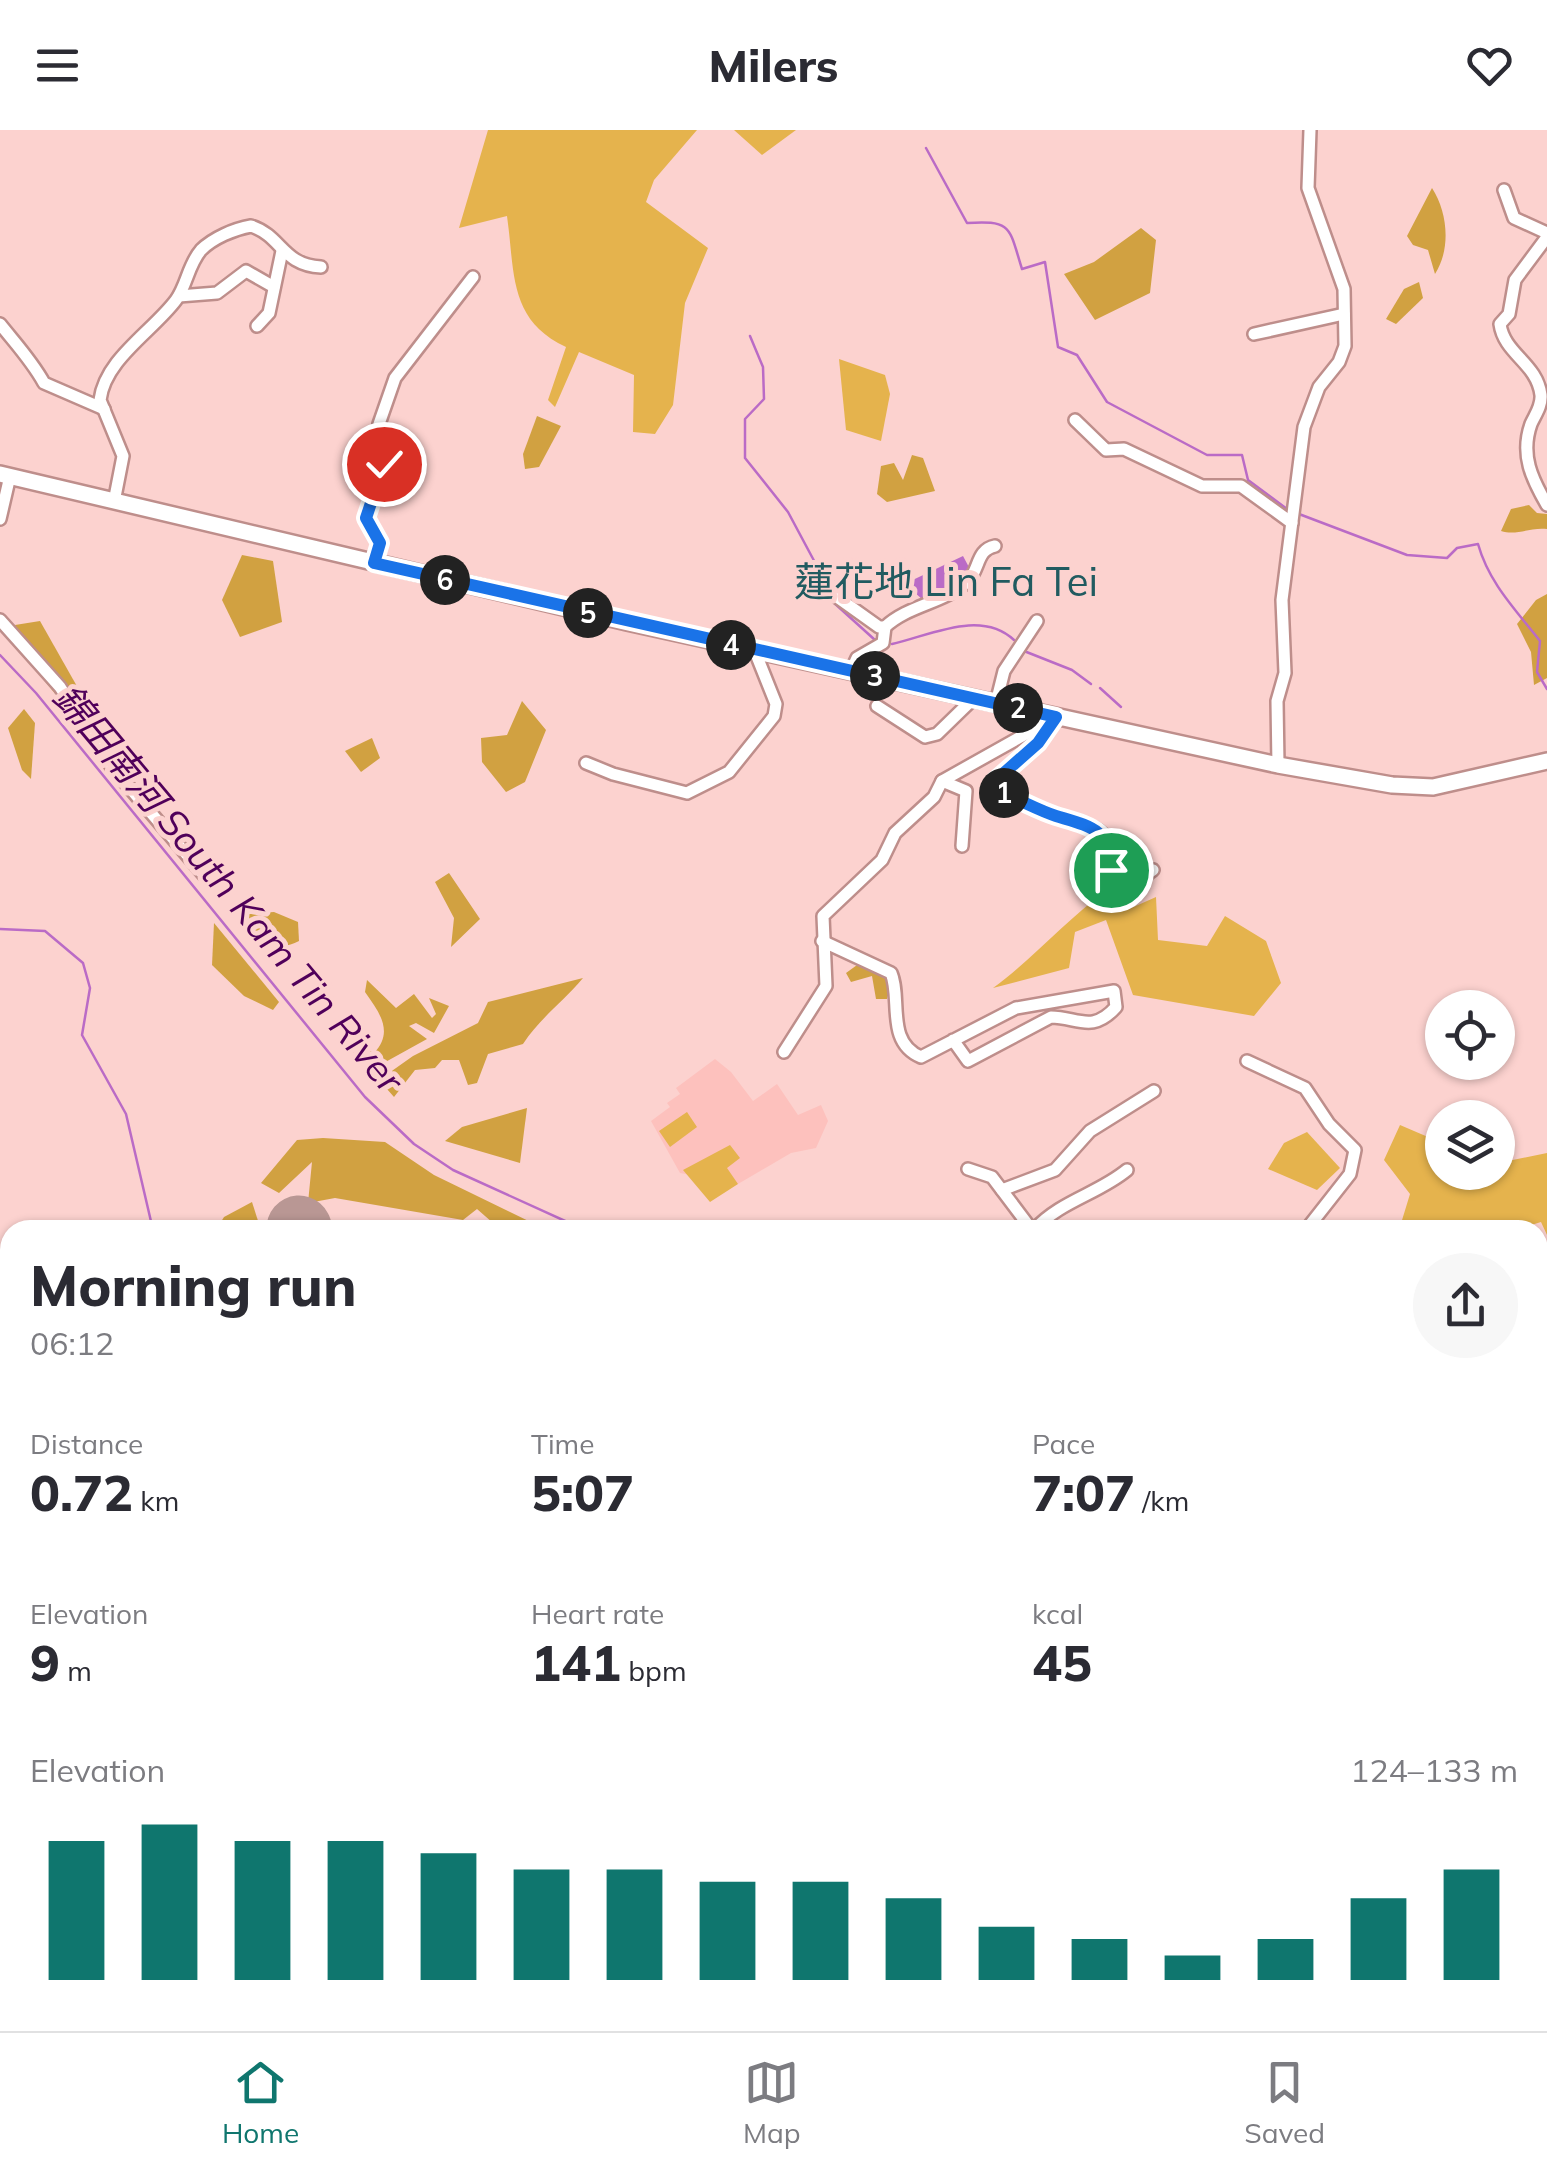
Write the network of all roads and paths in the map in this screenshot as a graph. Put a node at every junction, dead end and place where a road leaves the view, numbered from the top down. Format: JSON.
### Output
{"nodes":[{"id":1,"x":1310,"y":130,"type":"edge"},
{"id":2,"x":1504,"y":190,"type":"dead end"},
{"id":3,"x":1547,"y":235,"type":"edge"},
{"id":4,"x":282,"y":251,"type":"junction"},
{"id":5,"x":322,"y":267,"type":"dead end"},
{"id":6,"x":473,"y":277,"type":"dead end"},
{"id":7,"x":274,"y":287,"type":"junction"},
{"id":8,"x":179,"y":296,"type":"junction"},
{"id":9,"x":1344,"y":314,"type":"junction"},
{"id":10,"x":0,"y":324,"type":"edge"},
{"id":11,"x":256,"y":326,"type":"dead end"},
{"id":12,"x":1254,"y":334,"type":"dead end"},
{"id":13,"x":104,"y":410,"type":"junction"},
{"id":14,"x":1075,"y":420,"type":"dead end"},
{"id":15,"x":5,"y":475,"type":"edge"},
{"id":16,"x":114,"y":502,"type":"junction"},
{"id":17,"x":1547,"y":505,"type":"edge"},
{"id":18,"x":1294,"y":516,"type":"junction"},
{"id":19,"x":0,"y":519,"type":"edge"},
{"id":20,"x":996,"y":546,"type":"dead end"},
{"id":21,"x":374,"y":563,"type":"junction"},
{"id":22,"x":832,"y":588,"type":"dead end"},
{"id":23,"x":0,"y":620,"type":"edge"},
{"id":24,"x":1036,"y":620,"type":"dead end"},
{"id":25,"x":885,"y":627,"type":"junction"},
{"id":26,"x":754,"y":650,"type":"junction"},
{"id":27,"x":851,"y":670,"type":"junction"},
{"id":28,"x":974,"y":698,"type":"junction"},
{"id":29,"x":996,"y":703,"type":"junction"},
{"id":30,"x":877,"y":706,"type":"dead end"},
{"id":31,"x":1053,"y":721,"type":"junction"},
{"id":32,"x":1545,"y":762,"type":"edge"},
{"id":33,"x":586,"y":763,"type":"dead end"},
{"id":34,"x":1278,"y":764,"type":"junction"},
{"id":35,"x":942,"y":781,"type":"junction"},
{"id":36,"x":962,"y":846,"type":"dead end"},
{"id":37,"x":203,"y":848,"type":"dead end"},
{"id":38,"x":188,"y":857,"type":"junction"},
{"id":39,"x":1153,"y":870,"type":"dead end"},
{"id":40,"x":204,"y":874,"type":"dead end"},
{"id":41,"x":822,"y":942,"type":"junction"},
{"id":42,"x":953,"y":1040,"type":"junction"},
{"id":43,"x":784,"y":1052,"type":"dead end"},
{"id":44,"x":1247,"y":1061,"type":"dead end"},
{"id":45,"x":1154,"y":1091,"type":"dead end"},
{"id":46,"x":968,"y":1168,"type":"dead end"},
{"id":47,"x":1128,"y":1170,"type":"dead end"},
{"id":48,"x":1002,"y":1190,"type":"junction"},
{"id":49,"x":1025,"y":1220,"type":"edge"},
{"id":50,"x":1045,"y":1220,"type":"edge"},
{"id":51,"x":1314,"y":1220,"type":"edge"}],
"edges":[{"from":1,"to":9,"type":"street"},
{"from":2,"to":3,"type":"street"},
{"from":3,"to":17,"type":"street"},
{"from":4,"to":5,"type":"street"},
{"from":4,"to":7,"type":"street"},
{"from":4,"to":8,"type":"street"},
{"from":6,"to":21,"type":"street"},
{"from":7,"to":8,"type":"street"},
{"from":7,"to":11,"type":"street"},
{"from":8,"to":13,"type":"street"},
{"from":9,"to":12,"type":"street"},
{"from":9,"to":18,"type":"street"},
{"from":10,"to":13,"type":"street"},
{"from":13,"to":16,"type":"street"},
{"from":14,"to":18,"type":"street"},
{"from":15,"to":16,"type":"main road"},
{"from":15,"to":19,"type":"street"},
{"from":16,"to":21,"type":"main road"},
{"from":18,"to":34,"type":"street"},
{"from":20,"to":25,"type":"street"},
{"from":21,"to":26,"type":"main road"},
{"from":22,"to":25,"type":"street"},
{"from":23,"to":38,"type":"street"},
{"from":24,"to":29,"type":"street"},
{"from":25,"to":27,"type":"street"},
{"from":26,"to":27,"type":"main road"},
{"from":26,"to":33,"type":"street"},
{"from":27,"to":28,"type":"main road"},
{"from":28,"to":29,"type":"main road"},
{"from":28,"to":30,"type":"street"},
{"from":29,"to":31,"type":"main road"},
{"from":31,"to":34,"type":"main road"},
{"from":31,"to":35,"type":"street"},
{"from":31,"to":39,"type":"street"},
{"from":32,"to":34,"type":"main road"},
{"from":35,"to":36,"type":"street"},
{"from":35,"to":41,"type":"street"},
{"from":37,"to":38,"type":"street"},
{"from":38,"to":40,"type":"street"},
{"from":41,"to":42,"type":"street"},
{"from":41,"to":43,"type":"street"},
{"from":42,"to":42,"type":"street"},
{"from":44,"to":51,"type":"street"},
{"from":45,"to":48,"type":"street"},
{"from":46,"to":48,"type":"street"},
{"from":47,"to":50,"type":"street"},
{"from":48,"to":49,"type":"street"}]}
